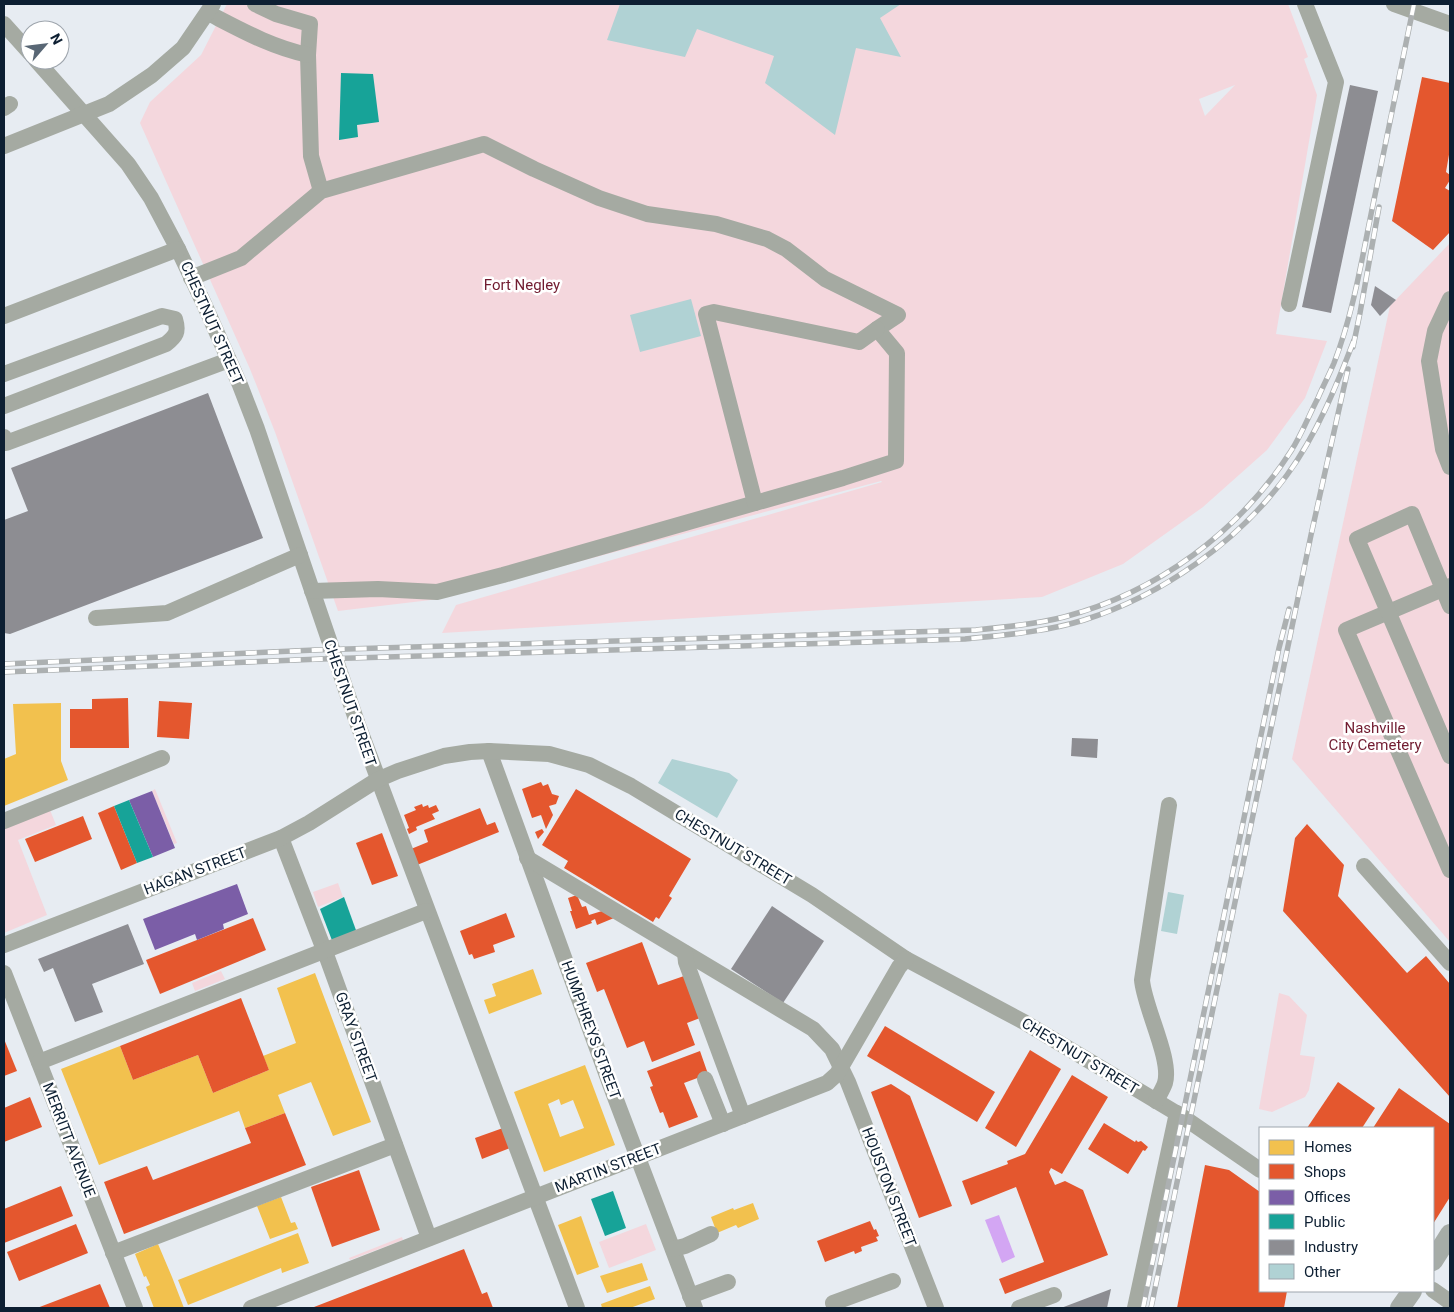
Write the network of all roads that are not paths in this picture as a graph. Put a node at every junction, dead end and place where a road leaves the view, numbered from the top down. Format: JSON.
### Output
{"nodes":[{"id":1,"x":255,"y":4,"type":"edge"},
{"id":2,"x":1305,"y":4,"type":"edge"},
{"id":3,"x":1394,"y":4,"type":"edge"},
{"id":4,"x":211,"y":8,"type":"edge"},
{"id":5,"x":1450,"y":24,"type":"edge"},
{"id":6,"x":6,"y":26,"type":"edge"},
{"id":7,"x":20,"y":42,"type":"edge"},
{"id":8,"x":308,"y":55,"type":"junction"},
{"id":9,"x":45,"y":70,"type":"edge"},
{"id":10,"x":85,"y":114,"type":"junction"},
{"id":11,"x":4,"y":145,"type":"edge"},
{"id":12,"x":321,"y":191,"type":"junction"},
{"id":13,"x":178,"y":249,"type":"junction"},
{"id":14,"x":192,"y":278,"type":"junction"},
{"id":15,"x":1450,"y":299,"type":"edge"},
{"id":16,"x":1289,"y":304,"type":"dead end"},
{"id":17,"x":4,"y":316,"type":"edge"},
{"id":18,"x":877,"y":330,"type":"junction"},
{"id":19,"x":229,"y":360,"type":"junction"},
{"id":20,"x":4,"y":374,"type":"edge"},
{"id":21,"x":4,"y":406,"type":"edge"},
{"id":22,"x":4,"y":437,"type":"edge"},
{"id":23,"x":1450,"y":467,"type":"edge"},
{"id":24,"x":755,"y":503,"type":"junction"},
{"id":25,"x":300,"y":555,"type":"junction"},
{"id":26,"x":1447,"y":588,"type":"edge"},
{"id":27,"x":313,"y":596,"type":"junction"},
{"id":28,"x":1450,"y":606,"type":"edge"},
{"id":29,"x":1388,"y":612,"type":"junction"},
{"id":30,"x":96,"y":618,"type":"dead end"},
{"id":31,"x":489,"y":751,"type":"junction"},
{"id":32,"x":1450,"y":754,"type":"edge"},
{"id":33,"x":162,"y":758,"type":"dead end"},
{"id":34,"x":378,"y":780,"type":"junction"},
{"id":35,"x":1169,"y":805,"type":"dead end"},
{"id":36,"x":4,"y":821,"type":"edge"},
{"id":37,"x":281,"y":838,"type":"junction"},
{"id":38,"x":527,"y":858,"type":"junction"},
{"id":39,"x":1364,"y":866,"type":"dead end"},
{"id":40,"x":1450,"y":870,"type":"edge"},
{"id":41,"x":426,"y":911,"type":"junction"},
{"id":42,"x":4,"y":945,"type":"edge"},
{"id":43,"x":324,"y":950,"type":"junction"},
{"id":44,"x":685,"y":953,"type":"junction"},
{"id":45,"x":906,"y":959,"type":"junction"},
{"id":46,"x":1450,"y":963,"type":"edge"},
{"id":47,"x":4,"y":973,"type":"edge"},
{"id":48,"x":39,"y":1062,"type":"junction"},
{"id":49,"x":841,"y":1066,"type":"junction"},
{"id":50,"x":705,"y":1079,"type":"dead end"},
{"id":51,"x":1156,"y":1101,"type":"junction"},
{"id":52,"x":1176,"y":1113,"type":"junction"},
{"id":53,"x":744,"y":1116,"type":"junction"},
{"id":54,"x":723,"y":1124,"type":"junction"},
{"id":55,"x":395,"y":1145,"type":"junction"},
{"id":56,"x":637,"y":1156,"type":"junction"},
{"id":57,"x":1259,"y":1169,"type":"edge"},
{"id":58,"x":535,"y":1197,"type":"junction"},
{"id":59,"x":711,"y":1234,"type":"dead end"},
{"id":60,"x":1450,"y":1234,"type":"edge"},
{"id":61,"x":429,"y":1238,"type":"junction"},
{"id":62,"x":672,"y":1249,"type":"junction"},
{"id":63,"x":113,"y":1253,"type":"junction"},
{"id":64,"x":1434,"y":1259,"type":"edge"},
{"id":65,"x":892,"y":1281,"type":"dead end"},
{"id":66,"x":728,"y":1282,"type":"dead end"},
{"id":67,"x":1434,"y":1291,"type":"edge"},
{"id":68,"x":1411,"y":1292,"type":"edge"},
{"id":69,"x":1054,"y":1294,"type":"dead end"},
{"id":70,"x":692,"y":1302,"type":"edge"},
{"id":71,"x":1450,"y":1302,"type":"edge"},
{"id":72,"x":135,"y":1308,"type":"edge"},
{"id":73,"x":251,"y":1308,"type":"edge"},
{"id":74,"x":577,"y":1308,"type":"edge"},
{"id":75,"x":835,"y":1308,"type":"edge"},
{"id":76,"x":936,"y":1308,"type":"edge"},
{"id":77,"x":1019,"y":1308,"type":"edge"},
{"id":78,"x":1135,"y":1308,"type":"edge"},
{"id":79,"x":1400,"y":1308,"type":"edge"}],
"edges":[{"from":1,"to":8,"type":"street"},
{"from":2,"to":16,"type":"street"},
{"from":3,"to":5,"type":"street"},
{"from":4,"to":8,"type":"street"},
{"from":4,"to":10,"type":"street"},
{"from":6,"to":7,"type":"street"},
{"from":8,"to":12,"type":"street"},
{"from":9,"to":10,"type":"street","name":"CHESTNUT STREET"},
{"from":10,"to":11,"type":"street"},
{"from":10,"to":13,"type":"street","name":"CHESTNUT STREET"},
{"from":12,"to":14,"type":"street"},
{"from":12,"to":18,"type":"street"},
{"from":13,"to":14,"type":"street","name":"CHESTNUT STREET"},
{"from":13,"to":17,"type":"street"},
{"from":14,"to":19,"type":"street","name":"CHESTNUT STREET"},
{"from":15,"to":23,"type":"street"},
{"from":18,"to":24,"type":"street"},
{"from":18,"to":24,"type":"street"},
{"from":19,"to":22,"type":"street"},
{"from":19,"to":25,"type":"street","name":"CHESTNUT STREET"},
{"from":20,"to":21,"type":"street"},
{"from":24,"to":27,"type":"street"},
{"from":25,"to":27,"type":"street","name":"CHESTNUT STREET"},
{"from":25,"to":30,"type":"street"},
{"from":26,"to":28,"type":"street"},
{"from":26,"to":29,"type":"street"},
{"from":26,"to":29,"type":"street"},
{"from":27,"to":34,"type":"street","name":"CHESTNUT STREET"},
{"from":29,"to":32,"type":"street"},
{"from":29,"to":40,"type":"street"},
{"from":31,"to":34,"type":"street","name":"CHESTNUT STREET"},
{"from":31,"to":38,"type":"street","name":"HUMPHREYS STREET"},
{"from":31,"to":45,"type":"street","name":"CHESTNUT STREET"},
{"from":33,"to":36,"type":"street"},
{"from":34,"to":37,"type":"street","name":"HAGAN STREET"},
{"from":34,"to":41,"type":"street"},
{"from":35,"to":51,"type":"street"},
{"from":37,"to":42,"type":"street","name":"HAGAN STREET"},
{"from":37,"to":43,"type":"street","name":"GRAY STREET"},
{"from":38,"to":44,"type":"street","name":"HOUSTON STREET"},
{"from":38,"to":56,"type":"street","name":"HUMPHREYS STREET"},
{"from":39,"to":46,"type":"street"},
{"from":41,"to":43,"type":"street"},
{"from":41,"to":58,"type":"street"},
{"from":43,"to":48,"type":"street"},
{"from":43,"to":55,"type":"street","name":"GRAY STREET"},
{"from":44,"to":49,"type":"street","name":"HOUSTON STREET"},
{"from":44,"to":53,"type":"street"},
{"from":45,"to":49,"type":"street","name":"MARTIN STREET"},
{"from":45,"to":51,"type":"street","name":"CHESTNUT STREET"},
{"from":47,"to":48,"type":"street","name":"MERRITT AVENUE"},
{"from":48,"to":63,"type":"street","name":"MERRITT AVENUE"},
{"from":49,"to":53,"type":"street","name":"MARTIN STREET"},
{"from":49,"to":76,"type":"street","name":"HOUSTON STREET"},
{"from":50,"to":54,"type":"street"},
{"from":51,"to":52,"type":"street","name":"CHESTNUT STREET"},
{"from":52,"to":57,"type":"street","name":"CHESTNUT STREET"},
{"from":52,"to":78,"type":"street"},
{"from":53,"to":54,"type":"street","name":"MARTIN STREET"},
{"from":54,"to":56,"type":"street","name":"MARTIN STREET"},
{"from":55,"to":61,"type":"street","name":"GRAY STREET"},
{"from":55,"to":63,"type":"street"},
{"from":56,"to":58,"type":"street","name":"MARTIN STREET"},
{"from":56,"to":62,"type":"street","name":"HUMPHREYS STREET"},
{"from":58,"to":61,"type":"street","name":"MARTIN STREET"},
{"from":58,"to":74,"type":"street"},
{"from":59,"to":62,"type":"street"},
{"from":60,"to":64,"type":"main road"},
{"from":61,"to":73,"type":"street","name":"MARTIN STREET"},
{"from":62,"to":70,"type":"street","name":"HUMPHREYS STREET"},
{"from":63,"to":72,"type":"street","name":"MERRITT AVENUE"},
{"from":65,"to":75,"type":"street"},
{"from":66,"to":70,"type":"street"},
{"from":67,"to":71,"type":"street"},
{"from":68,"to":79,"type":"main road"},
{"from":69,"to":77,"type":"street"}]}
